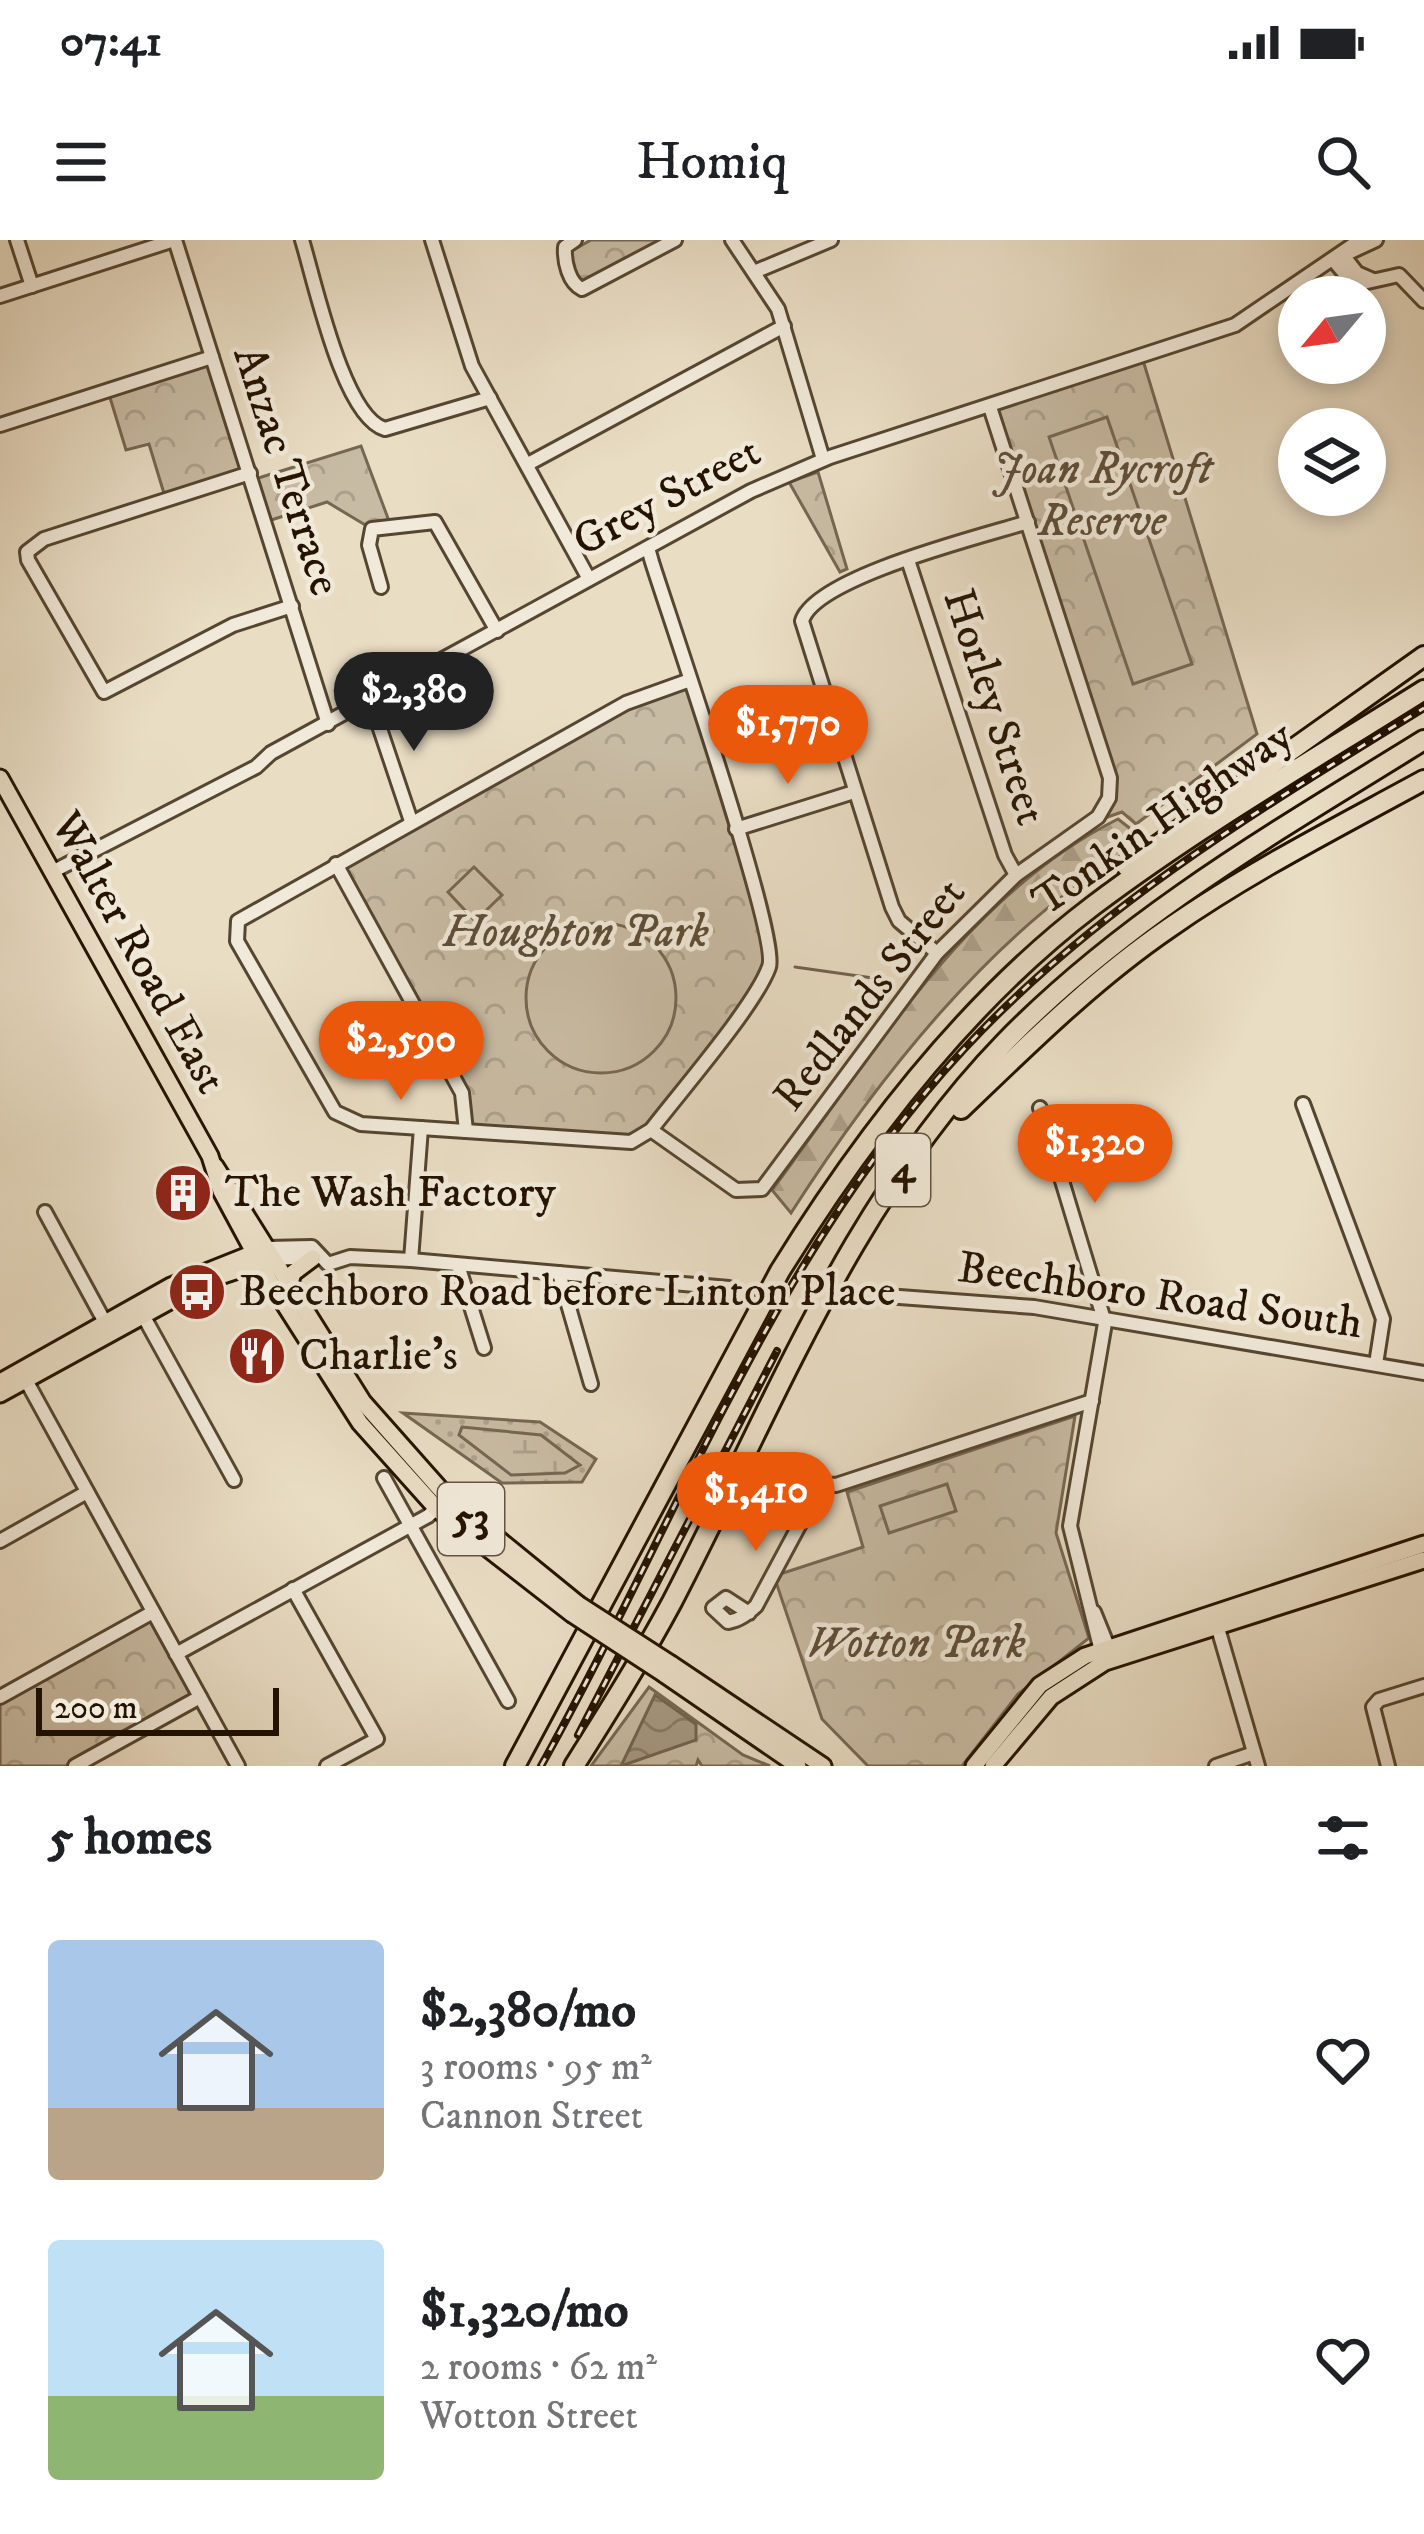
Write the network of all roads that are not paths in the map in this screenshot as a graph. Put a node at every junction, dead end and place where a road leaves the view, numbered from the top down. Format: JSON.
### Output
{"nodes":[{"id":1,"x":17,"y":240,"type":"edge"},
{"id":2,"x":174,"y":240,"type":"edge"},
{"id":3,"x":302,"y":240,"type":"edge"},
{"id":4,"x":432,"y":240,"type":"edge"},
{"id":5,"x":575,"y":240,"type":"edge"},
{"id":6,"x":675,"y":240,"type":"edge"},
{"id":7,"x":731,"y":240,"type":"edge"},
{"id":8,"x":831,"y":240,"type":"edge"},
{"id":9,"x":1360,"y":240,"type":"edge"},
{"id":10,"x":1376,"y":240,"type":"edge"},
{"id":11,"x":1341,"y":257,"type":"junction"},
{"id":12,"x":758,"y":277,"type":"junction"},
{"id":13,"x":32,"y":286,"type":"junction"},
{"id":14,"x":0,"y":296,"type":"edge"},
{"id":15,"x":1424,"y":301,"type":"edge"},
{"id":16,"x":784,"y":326,"type":"junction"},
{"id":17,"x":212,"y":357,"type":"junction"},
{"id":18,"x":490,"y":398,"type":"junction"},
{"id":19,"x":990,"y":407,"type":"junction"},
{"id":20,"x":0,"y":424,"type":"edge"},
{"id":21,"x":826,"y":458,"type":"junction"},
{"id":22,"x":527,"y":464,"type":"junction"},
{"id":23,"x":250,"y":473,"type":"junction"},
{"id":24,"x":1028,"y":522,"type":"junction"},
{"id":25,"x":648,"y":548,"type":"junction"},
{"id":26,"x":908,"y":560,"type":"junction"},
{"id":27,"x":590,"y":579,"type":"junction"},
{"id":28,"x":381,"y":587,"type":"dead end"},
{"id":29,"x":292,"y":606,"type":"junction"},
{"id":30,"x":497,"y":631,"type":"junction"},
{"id":31,"x":1424,"y":656,"type":"edge"},
{"id":32,"x":690,"y":680,"type":"junction"},
{"id":33,"x":1424,"y":690,"type":"edge"},
{"id":34,"x":371,"y":701,"type":"junction"},
{"id":35,"x":328,"y":724,"type":"junction"},
{"id":36,"x":1424,"y":740,"type":"edge"},
{"id":37,"x":0,"y":778,"type":"edge"},
{"id":38,"x":1424,"y":780,"type":"edge"},
{"id":39,"x":854,"y":792,"type":"junction"},
{"id":40,"x":411,"y":821,"type":"junction"},
{"id":41,"x":736,"y":829,"type":"junction"},
{"id":42,"x":336,"y":864,"type":"junction"},
{"id":43,"x":52,"y":872,"type":"junction"},
{"id":44,"x":1016,"y":874,"type":"junction"},
{"id":45,"x":1056,"y":938,"type":"junction"},
{"id":46,"x":937,"y":953,"type":"junction"},
{"id":47,"x":1303,"y":1104,"type":"dead end"},
{"id":48,"x":1040,"y":1108,"type":"dead end"},
{"id":49,"x":421,"y":1128,"type":"junction"},
{"id":50,"x":651,"y":1130,"type":"junction"},
{"id":51,"x":466,"y":1131,"type":"junction"},
{"id":52,"x":919,"y":1149,"type":"junction"},
{"id":53,"x":213,"y":1163,"type":"junction"},
{"id":54,"x":44,"y":1212,"type":"dead end"},
{"id":55,"x":243,"y":1230,"type":"junction"},
{"id":56,"x":264,"y":1255,"type":"junction"},
{"id":57,"x":317,"y":1256,"type":"junction"},
{"id":58,"x":411,"y":1260,"type":"junction"},
{"id":59,"x":214,"y":1265,"type":"junction"},
{"id":60,"x":458,"y":1265,"type":"junction"},
{"id":61,"x":559,"y":1273,"type":"junction"},
{"id":62,"x":289,"y":1286,"type":"junction"},
{"id":63,"x":728,"y":1288,"type":"dead end"},
{"id":64,"x":886,"y":1296,"type":"dead end"},
{"id":65,"x":140,"y":1310,"type":"junction"},
{"id":66,"x":1104,"y":1318,"type":"junction"},
{"id":67,"x":108,"y":1327,"type":"junction"},
{"id":68,"x":484,"y":1348,"type":"dead end"},
{"id":69,"x":1376,"y":1364,"type":"junction"},
{"id":70,"x":1424,"y":1373,"type":"edge"},
{"id":71,"x":23,"y":1375,"type":"junction"},
{"id":72,"x":0,"y":1382,"type":"edge"},
{"id":73,"x":591,"y":1384,"type":"dead end"},
{"id":74,"x":0,"y":1394,"type":"edge"},
{"id":75,"x":1092,"y":1401,"type":"junction"},
{"id":76,"x":384,"y":1478,"type":"dead end"},
{"id":77,"x":234,"y":1480,"type":"dead end"},
{"id":78,"x":812,"y":1483,"type":"junction"},
{"id":79,"x":836,"y":1485,"type":"junction"},
{"id":80,"x":87,"y":1492,"type":"junction"},
{"id":81,"x":790,"y":1496,"type":"dead end"},
{"id":82,"x":438,"y":1499,"type":"junction"},
{"id":83,"x":800,"y":1522,"type":"junction"},
{"id":84,"x":408,"y":1525,"type":"junction"},
{"id":85,"x":0,"y":1540,"type":"edge"},
{"id":86,"x":1424,"y":1544,"type":"edge"},
{"id":87,"x":1424,"y":1560,"type":"edge"},
{"id":88,"x":293,"y":1589,"type":"junction"},
{"id":89,"x":1267,"y":1594,"type":"junction"},
{"id":90,"x":1303,"y":1598,"type":"junction"},
{"id":91,"x":153,"y":1612,"type":"junction"},
{"id":92,"x":749,"y":1613,"type":"dead end"},
{"id":93,"x":1209,"y":1621,"type":"junction"},
{"id":94,"x":176,"y":1654,"type":"junction"},
{"id":95,"x":1104,"y":1657,"type":"junction"},
{"id":96,"x":668,"y":1669,"type":"junction"},
{"id":97,"x":1424,"y":1686,"type":"edge"},
{"id":98,"x":0,"y":1697,"type":"edge"},
{"id":99,"x":200,"y":1697,"type":"junction"},
{"id":100,"x":508,"y":1701,"type":"dead end"},
{"id":101,"x":1014,"y":1726,"type":"junction"},
{"id":102,"x":1256,"y":1760,"type":"edge"},
{"id":103,"x":75,"y":1766,"type":"edge"},
{"id":104,"x":238,"y":1766,"type":"edge"},
{"id":105,"x":327,"y":1766,"type":"edge"},
{"id":106,"x":514,"y":1766,"type":"edge"},
{"id":107,"x":577,"y":1766,"type":"edge"},
{"id":108,"x":798,"y":1766,"type":"edge"},
{"id":109,"x":824,"y":1766,"type":"edge"},
{"id":110,"x":974,"y":1766,"type":"edge"},
{"id":111,"x":993,"y":1766,"type":"edge"},
{"id":112,"x":1216,"y":1766,"type":"edge"},
{"id":113,"x":1388,"y":1766,"type":"edge"}],
"edges":[{"from":1,"to":13,"type":"street"},
{"from":2,"to":13,"type":"street"},
{"from":2,"to":17,"type":"street","name":"Anzac Terrace"},
{"from":3,"to":18,"type":"street"},
{"from":4,"to":18,"type":"street"},
{"from":5,"to":6,"type":"street"},
{"from":7,"to":12,"type":"street"},
{"from":8,"to":12,"type":"street"},
{"from":9,"to":11,"type":"street","name":"Grey Street"},
{"from":10,"to":11,"type":"street","name":"Grey Street"},
{"from":11,"to":15,"type":"street"},
{"from":11,"to":19,"type":"street","name":"Grey Street"},
{"from":12,"to":16,"type":"street"},
{"from":13,"to":14,"type":"street"},
{"from":16,"to":21,"type":"street"},
{"from":16,"to":22,"type":"street"},
{"from":17,"to":20,"type":"street"},
{"from":17,"to":23,"type":"street","name":"Anzac Terrace"},
{"from":18,"to":22,"type":"street"},
{"from":19,"to":21,"type":"street","name":"Grey Street"},
{"from":19,"to":24,"type":"street"},
{"from":21,"to":25,"type":"street","name":"Grey Street"},
{"from":22,"to":27,"type":"street"},
{"from":23,"to":29,"type":"street","name":"Anzac Terrace"},
{"from":23,"to":29,"type":"street"},
{"from":24,"to":26,"type":"street"},
{"from":24,"to":44,"type":"street","name":"Redlands Street"},
{"from":25,"to":27,"type":"street","name":"Grey Street"},
{"from":25,"to":32,"type":"street"},
{"from":26,"to":39,"type":"street"},
{"from":26,"to":44,"type":"street","name":"Horley Street"},
{"from":27,"to":30,"type":"street","name":"Grey Street"},
{"from":28,"to":30,"type":"street"},
{"from":29,"to":35,"type":"street","name":"Anzac Terrace"},
{"from":30,"to":34,"type":"street","name":"Grey Street"},
{"from":31,"to":45,"type":"highway"},
{"from":32,"to":40,"type":"street"},
{"from":32,"to":41,"type":"street"},
{"from":33,"to":45,"type":"highway","name":"Tonkin Highway","number":"4"},
{"from":34,"to":35,"type":"street","name":"Grey Street"},
{"from":34,"to":40,"type":"street"},
{"from":35,"to":43,"type":"street","name":"Grey Street"},
{"from":36,"to":52,"type":"highway","name":"Tonkin Highway","number":"4"},
{"from":37,"to":43,"type":"main road","name":"Walter Road East"},
{"from":38,"to":52,"type":"highway"},
{"from":39,"to":41,"type":"street"},
{"from":39,"to":46,"type":"street"},
{"from":40,"to":42,"type":"street"},
{"from":41,"to":50,"type":"street"},
{"from":42,"to":49,"type":"street"},
{"from":42,"to":51,"type":"street"},
{"from":43,"to":53,"type":"main road","name":"Walter Road East"},
{"from":44,"to":46,"type":"street","name":"Redlands Street"},
{"from":45,"to":106,"type":"highway","name":"Tonkin Highway","number":"4"},
{"from":46,"to":50,"type":"street","name":"Redlands Street"},
{"from":47,"to":69,"type":"street"},
{"from":48,"to":66,"type":"street"},
{"from":49,"to":51,"type":"street"},
{"from":49,"to":58,"type":"street"},
{"from":50,"to":51,"type":"street"},
{"from":52,"to":107,"type":"highway","name":"Tonkin Highway","number":"4"},
{"from":53,"to":55,"type":"main road","name":"Walter Road East"},
{"from":53,"to":56,"type":"main road","name":"Walter Road East"},
{"from":54,"to":67,"type":"street"},
{"from":55,"to":56,"type":"main road","name":"Walter Road East"},
{"from":55,"to":59,"type":"main road"},
{"from":56,"to":57,"type":"street"},
{"from":56,"to":59,"type":"main road"},
{"from":56,"to":62,"type":"main road","number":"53"},
{"from":56,"to":65,"type":"main road"},
{"from":56,"to":82,"type":"main road","number":"53"},
{"from":57,"to":58,"type":"street"},
{"from":57,"to":62,"type":"main road"},
{"from":58,"to":60,"type":"street"},
{"from":59,"to":65,"type":"main road"},
{"from":60,"to":61,"type":"street"},
{"from":60,"to":68,"type":"street"},
{"from":61,"to":63,"type":"street"},
{"from":61,"to":73,"type":"street"},
{"from":62,"to":82,"type":"main road","number":"53"},
{"from":64,"to":66,"type":"street","name":"Beechboro Road South"},
{"from":65,"to":67,"type":"main road"},
{"from":65,"to":77,"type":"street"},
{"from":66,"to":69,"type":"street","name":"Beechboro Road South"},
{"from":66,"to":75,"type":"street"},
{"from":67,"to":71,"type":"main road"},
{"from":69,"to":70,"type":"street","name":"Beechboro Road South"},
{"from":71,"to":72,"type":"main road"},
{"from":71,"to":74,"type":"main road"},
{"from":71,"to":80,"type":"street"},
{"from":75,"to":79,"type":"street"},
{"from":75,"to":95,"type":"street"},
{"from":76,"to":84,"type":"street"},
{"from":78,"to":79,"type":"street"},
{"from":78,"to":81,"type":"street"},
{"from":78,"to":83,"type":"street"},
{"from":79,"to":83,"type":"street"},
{"from":80,"to":85,"type":"street"},
{"from":80,"to":91,"type":"street"},
{"from":82,"to":84,"type":"street"},
{"from":82,"to":96,"type":"main road","number":"53","bridge":true},
{"from":83,"to":92,"type":"street"},
{"from":84,"to":88,"type":"street"},
{"from":84,"to":100,"type":"street"},
{"from":86,"to":89,"type":"main road"},
{"from":87,"to":90,"type":"main road"},
{"from":88,"to":94,"type":"street"},
{"from":88,"to":105,"type":"street"},
{"from":89,"to":90,"type":"main road"},
{"from":89,"to":93,"type":"main road"},
{"from":90,"to":93,"type":"main road"},
{"from":91,"to":94,"type":"street"},
{"from":91,"to":98,"type":"street"},
{"from":93,"to":95,"type":"main road"},
{"from":93,"to":102,"type":"street"},
{"from":94,"to":99,"type":"street"},
{"from":95,"to":101,"type":"main road"},
{"from":95,"to":101,"type":"main road"},
{"from":96,"to":108,"type":"main road","number":"53"},
{"from":96,"to":109,"type":"main road","number":"53"},
{"from":97,"to":113,"type":"street"},
{"from":99,"to":103,"type":"street"},
{"from":99,"to":104,"type":"street"},
{"from":101,"to":110,"type":"main road"},
{"from":101,"to":111,"type":"main road"},
{"from":102,"to":112,"type":"street"}]}
